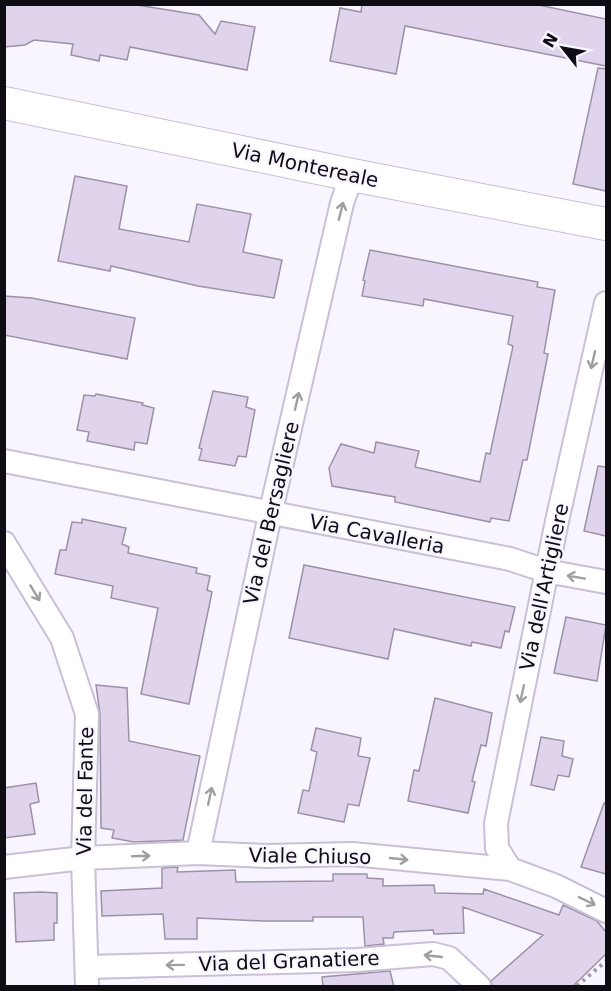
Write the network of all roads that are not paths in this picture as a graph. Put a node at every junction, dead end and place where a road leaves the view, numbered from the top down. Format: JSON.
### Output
{"nodes":[{"id":1,"x":4,"y":103,"type":"edge"},
{"id":2,"x":352,"y":176,"type":"junction"},
{"id":3,"x":606,"y":224,"type":"edge"},
{"id":4,"x":606,"y":303,"type":"edge"},
{"id":5,"x":4,"y":461,"type":"edge"},
{"id":6,"x":270,"y":515,"type":"junction"},
{"id":7,"x":4,"y":543,"type":"edge"},
{"id":8,"x":546,"y":571,"type":"junction"},
{"id":9,"x":606,"y":582,"type":"edge"},
{"id":10,"x":198,"y":853,"type":"junction"},
{"id":11,"x":82,"y":858,"type":"junction"},
{"id":12,"x":4,"y":867,"type":"edge"},
{"id":13,"x":510,"y":869,"type":"junction"},
{"id":14,"x":606,"y":911,"type":"edge"},
{"id":15,"x":87,"y":977,"type":"edge"},
{"id":16,"x":480,"y":987,"type":"edge"}],
"edges":[{"from":1,"to":2,"type":"main road","name":"Via Montereale"},
{"from":2,"to":3,"type":"main road","name":"Via Montereale"},
{"from":6,"to":2,"type":"street","name":"Via del Bersagliere","one_way":true},
{"from":4,"to":8,"type":"street","name":"Via dell'Artigliere","one_way":true},
{"from":5,"to":6,"type":"street","name":"Via Cavalleria"},
{"from":6,"to":8,"type":"street","name":"Via Cavalleria"},
{"from":10,"to":6,"type":"street","name":"Via del Bersagliere","one_way":true},
{"from":7,"to":11,"type":"street","name":"Via del Fante","one_way":true},
{"from":9,"to":8,"type":"street","name":"Via Cavalleria","one_way":true},
{"from":8,"to":13,"type":"street","name":"Via dell'Artigliere","one_way":true},
{"from":11,"to":10,"type":"street","name":"Viale Chiuso","one_way":true},
{"from":10,"to":13,"type":"street","name":"Viale Chiuso","one_way":true},
{"from":11,"to":12,"type":"street","name":"Viale Chiuso"},
{"from":11,"to":15,"type":"street","name":"Via del Fante"},
{"from":13,"to":14,"type":"street","name":"Viale Chiuso","one_way":true},
{"from":16,"to":15,"type":"street","name":"Via del Granatiere","one_way":true}]}
